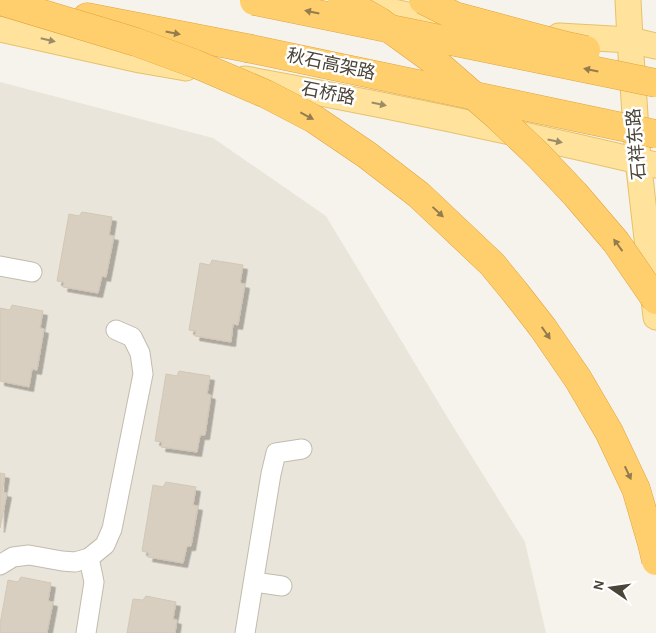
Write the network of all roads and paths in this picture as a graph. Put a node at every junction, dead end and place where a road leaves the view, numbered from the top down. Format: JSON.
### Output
{"nodes":[{"id":1,"x":5,"y":0,"type":"edge"},
{"id":2,"x":250,"y":0,"type":"edge"},
{"id":3,"x":334,"y":0,"type":"edge"},
{"id":4,"x":342,"y":0,"type":"edge"},
{"id":5,"x":422,"y":0,"type":"edge"},
{"id":6,"x":628,"y":0,"type":"edge"},
{"id":7,"x":0,"y":2,"type":"edge"},
{"id":8,"x":0,"y":29,"type":"edge"},
{"id":9,"x":630,"y":40,"type":"junction"},
{"id":10,"x":656,"y":46,"type":"edge"},
{"id":11,"x":656,"y":63,"type":"edge"},
{"id":12,"x":656,"y":83,"type":"edge"},
{"id":13,"x":656,"y":134,"type":"edge"},
{"id":14,"x":647,"y":162,"type":"edge"},
{"id":15,"x":0,"y":266,"type":"edge"},
{"id":16,"x":32,"y":272,"type":"dead end"},
{"id":17,"x":656,"y":300,"type":"edge"},
{"id":18,"x":656,"y":317,"type":"edge"},
{"id":19,"x":116,"y":330,"type":"dead end"},
{"id":20,"x":302,"y":449,"type":"dead end"},
{"id":21,"x":89,"y":558,"type":"junction"},
{"id":22,"x":656,"y":561,"type":"edge"},
{"id":23,"x":0,"y":565,"type":"edge"},
{"id":24,"x":254,"y":582,"type":"junction"},
{"id":25,"x":282,"y":586,"type":"dead end"},
{"id":26,"x":86,"y":633,"type":"edge"},
{"id":27,"x":245,"y":633,"type":"edge"}],
"edges":[{"from":1,"to":13,"type":"highway","name":"秋石高架路","one_way":true,"bridge":true},
{"from":12,"to":2,"type":"highway","one_way":true,"bridge":true},
{"from":3,"to":9,"type":"main road"},
{"from":17,"to":4,"type":"highway","one_way":true,"bridge":true},
{"from":5,"to":11,"type":"highway","bridge":true},
{"from":6,"to":9,"type":"main road","name":"石祥东路"},
{"from":7,"to":22,"type":"highway","one_way":true,"bridge":true},
{"from":8,"to":14,"type":"main road","name":"石桥路","one_way":true},
{"from":9,"to":10,"type":"main road"},
{"from":9,"to":14,"type":"main road","name":"石祥东路"},
{"from":14,"to":18,"type":"main road","name":"石祥东路"},
{"from":15,"to":16,"type":"street"},
{"from":19,"to":21,"type":"street"},
{"from":20,"to":24,"type":"street"},
{"from":21,"to":23,"type":"street"},
{"from":21,"to":26,"type":"street"},
{"from":24,"to":25,"type":"street"},
{"from":24,"to":27,"type":"street"}]}
